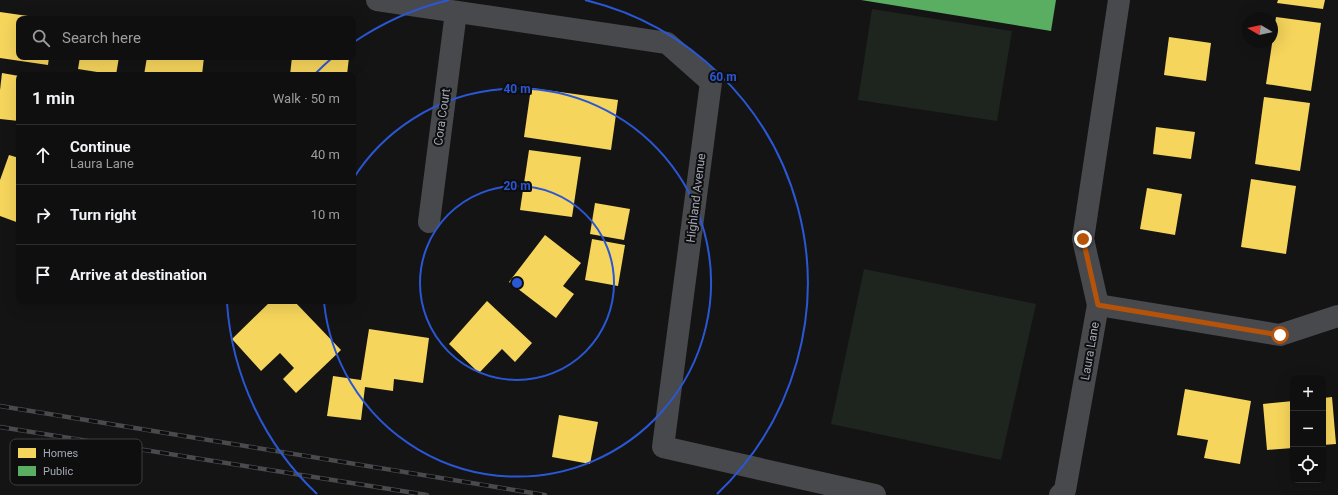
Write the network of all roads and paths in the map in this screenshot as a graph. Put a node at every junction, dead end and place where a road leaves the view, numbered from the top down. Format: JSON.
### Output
{"nodes":[{"id":1,"x":377,"y":0,"type":"edge"},
{"id":2,"x":1119,"y":0,"type":"edge"},
{"id":3,"x":456,"y":12,"type":"junction"},
{"id":4,"x":429,"y":222,"type":"dead end"},
{"id":5,"x":1098,"y":305,"type":"junction"},
{"id":6,"x":1338,"y":316,"type":"edge"},
{"id":7,"x":875,"y":495,"type":"edge"},
{"id":8,"x":1060,"y":495,"type":"edge"}],
"edges":[{"from":1,"to":3,"type":"street","name":"Highland Avenue"},
{"from":2,"to":5,"type":"street"},
{"from":3,"to":4,"type":"street","name":"Cora Court"},
{"from":3,"to":7,"type":"street","name":"Highland Avenue"},
{"from":5,"to":6,"type":"street","name":"Laura Lane"},
{"from":5,"to":8,"type":"street","name":"Laura Lane"}]}
